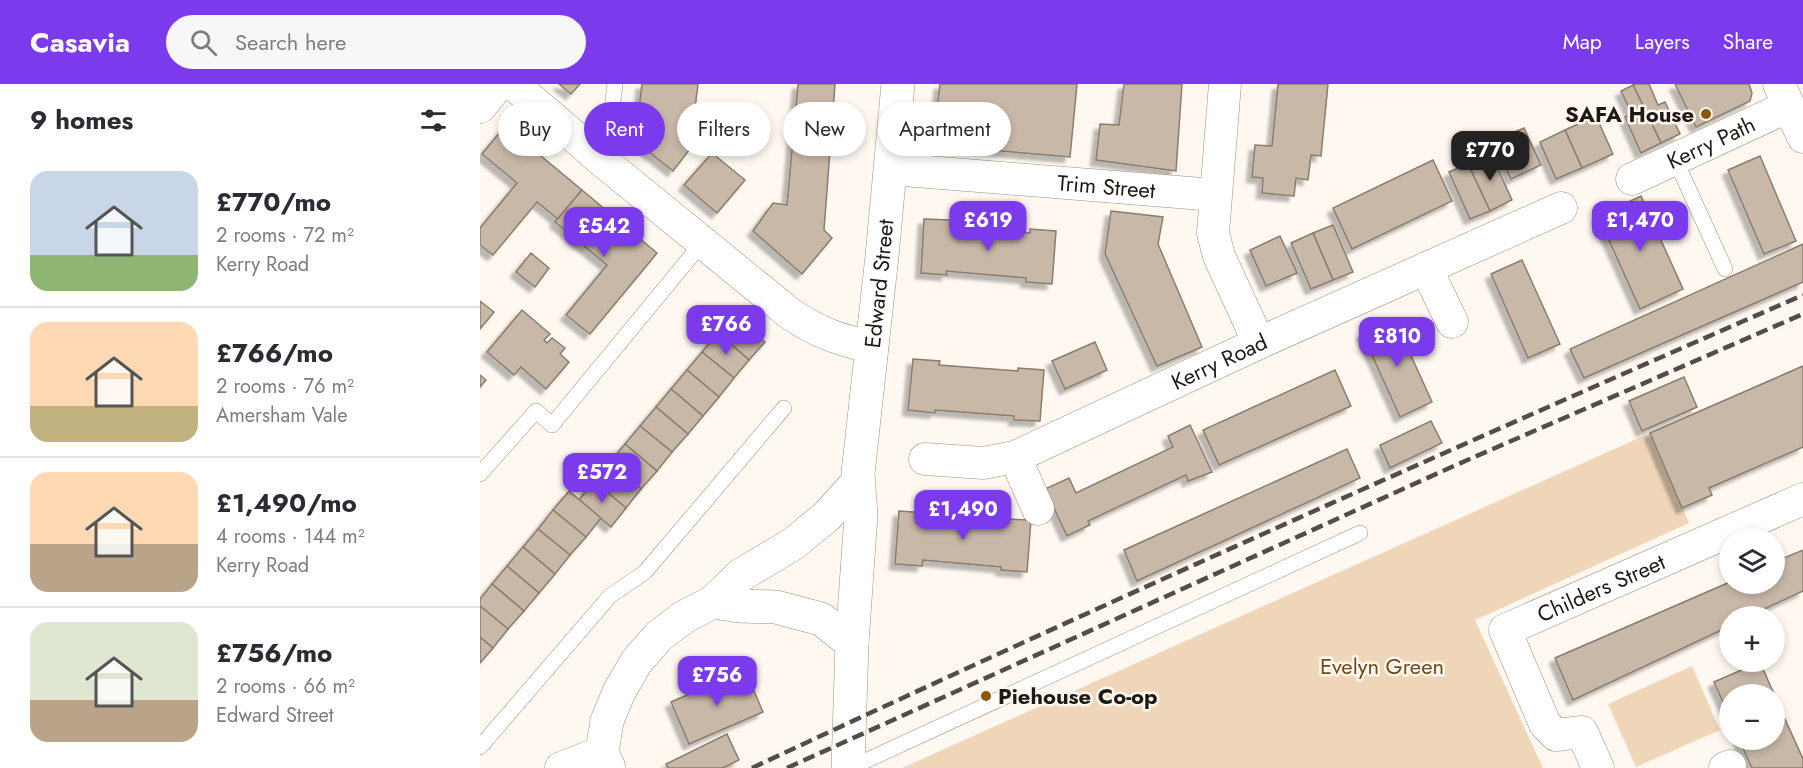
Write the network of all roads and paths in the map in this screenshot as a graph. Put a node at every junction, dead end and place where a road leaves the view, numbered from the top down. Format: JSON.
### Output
{"nodes":[{"id":1,"x":499,"y":84,"type":"edge"},
{"id":2,"x":513,"y":84,"type":"edge"},
{"id":3,"x":615,"y":84,"type":"edge"},
{"id":4,"x":898,"y":84,"type":"edge"},
{"id":5,"x":1225,"y":84,"type":"edge"},
{"id":6,"x":1784,"y":95,"type":"edge"},
{"id":7,"x":480,"y":107,"type":"edge"},
{"id":8,"x":1803,"y":137,"type":"edge"},
{"id":9,"x":1675,"y":159,"type":"junction"},
{"id":10,"x":605,"y":163,"type":"junction"},
{"id":11,"x":891,"y":169,"type":"junction"},
{"id":12,"x":1632,"y":179,"type":"dead end"},
{"id":13,"x":1215,"y":195,"type":"junction"},
{"id":14,"x":1561,"y":208,"type":"dead end"},
{"id":15,"x":702,"y":243,"type":"junction"},
{"id":16,"x":1426,"y":268,"type":"junction"},
{"id":17,"x":1725,"y":269,"type":"dead end"},
{"id":18,"x":1452,"y":322,"type":"dead end"},
{"id":19,"x":1259,"y":344,"type":"junction"},
{"id":20,"x":872,"y":348,"type":"junction"},
{"id":21,"x":784,"y":408,"type":"dead end"},
{"id":22,"x":1015,"y":457,"type":"junction"},
{"id":23,"x":925,"y":459,"type":"dead end"},
{"id":24,"x":480,"y":474,"type":"edge"},
{"id":25,"x":857,"y":483,"type":"junction"},
{"id":26,"x":1803,"y":499,"type":"edge"},
{"id":27,"x":1038,"y":509,"type":"dead end"},
{"id":28,"x":1360,"y":533,"type":"dead end"},
{"id":29,"x":713,"y":602,"type":"junction"},
{"id":30,"x":852,"y":643,"type":"junction"},
{"id":31,"x":480,"y":747,"type":"edge"},
{"id":32,"x":605,"y":760,"type":"edge"},
{"id":33,"x":561,"y":768,"type":"edge"},
{"id":34,"x":849,"y":768,"type":"edge"},
{"id":35,"x":1598,"y":768,"type":"edge"}],
"edges":[{"from":1,"to":7,"type":"street"},
{"from":2,"to":10,"type":"street"},
{"from":3,"to":10,"type":"lane"},
{"from":4,"to":11,"type":"street","name":"Edward Street"},
{"from":5,"to":13,"type":"street"},
{"from":6,"to":8,"type":"street"},
{"from":6,"to":9,"type":"street","name":"Kerry Path"},
{"from":9,"to":12,"type":"street","name":"Kerry Path"},
{"from":9,"to":17,"type":"lane"},
{"from":10,"to":15,"type":"street"},
{"from":11,"to":13,"type":"street","name":"Trim Street"},
{"from":11,"to":20,"type":"street","name":"Edward Street"},
{"from":13,"to":19,"type":"street"},
{"from":14,"to":16,"type":"street","name":"Kerry Road"},
{"from":15,"to":20,"type":"street"},
{"from":15,"to":24,"type":"lane"},
{"from":16,"to":18,"type":"street"},
{"from":16,"to":19,"type":"street","name":"Kerry Road"},
{"from":19,"to":22,"type":"street","name":"Kerry Road"},
{"from":20,"to":25,"type":"street","name":"Edward Street"},
{"from":21,"to":31,"type":"lane"},
{"from":22,"to":23,"type":"street","name":"Kerry Road"},
{"from":22,"to":27,"type":"street"},
{"from":25,"to":29,"type":"street"},
{"from":25,"to":30,"type":"street","name":"Edward Street"},
{"from":26,"to":35,"type":"street","name":"Childers Street"},
{"from":28,"to":34,"type":"lane"},
{"from":29,"to":30,"type":"street"},
{"from":29,"to":32,"type":"street"},
{"from":30,"to":34,"type":"street","name":"Edward Street"},
{"from":32,"to":33,"type":"street"}]}
